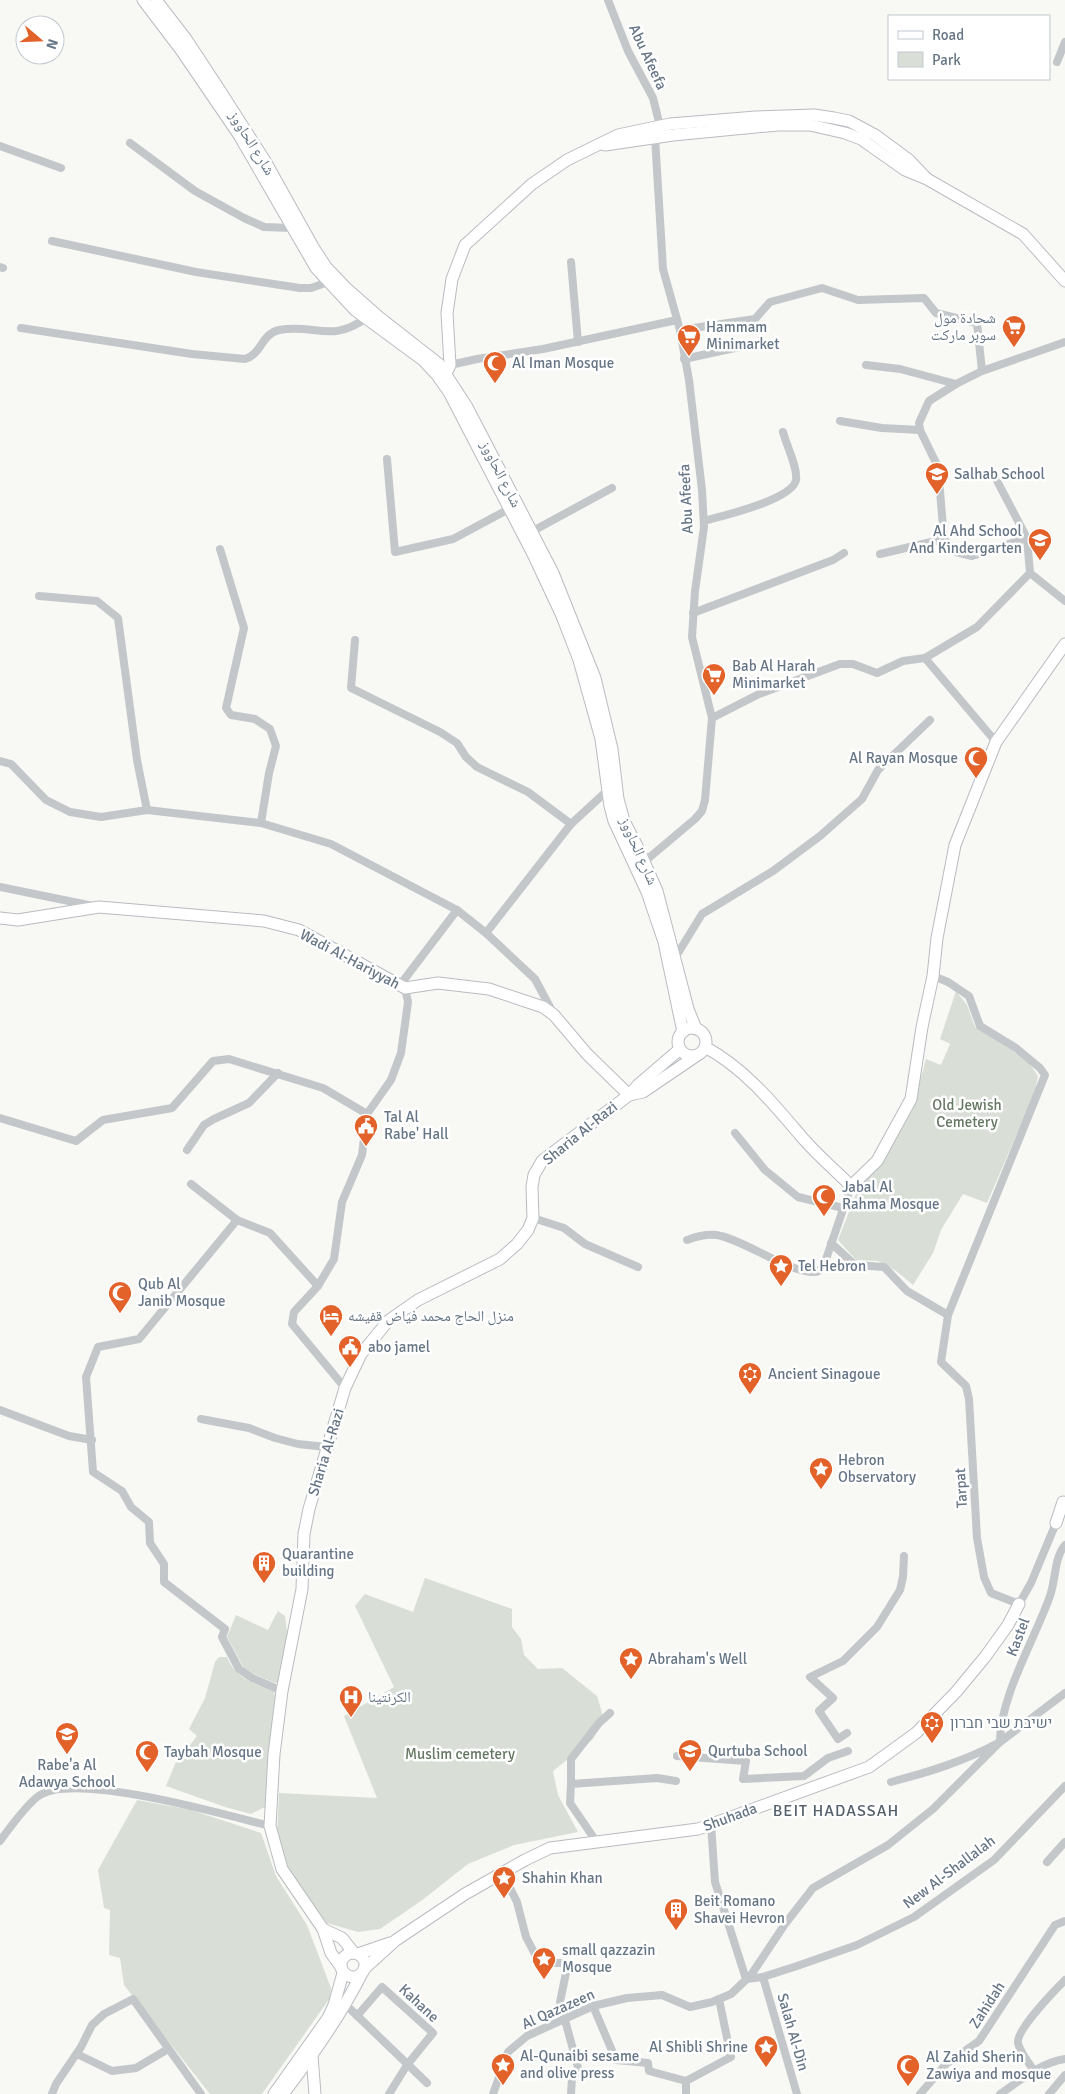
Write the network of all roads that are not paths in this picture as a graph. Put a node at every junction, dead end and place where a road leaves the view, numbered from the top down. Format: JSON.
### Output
{"nodes":[{"id":1,"x":143,"y":0,"type":"edge"},
{"id":2,"x":156,"y":0,"type":"edge"},
{"id":3,"x":608,"y":0,"type":"edge"},
{"id":4,"x":1065,"y":42,"type":"edge"},
{"id":5,"x":1057,"y":62,"type":"dead end"},
{"id":6,"x":660,"y":126,"type":"junction"},
{"id":7,"x":655,"y":137,"type":"junction"},
{"id":8,"x":130,"y":143,"type":"dead end"},
{"id":9,"x":0,"y":146,"type":"edge"},
{"id":10,"x":591,"y":148,"type":"junction"},
{"id":11,"x":61,"y":168,"type":"dead end"},
{"id":12,"x":927,"y":179,"type":"junction"},
{"id":13,"x":292,"y":228,"type":"junction"},
{"id":14,"x":52,"y":241,"type":"dead end"},
{"id":15,"x":571,"y":262,"type":"dead end"},
{"id":16,"x":1065,"y":281,"type":"edge"},
{"id":17,"x":328,"y":282,"type":"junction"},
{"id":18,"x":366,"y":318,"type":"junction"},
{"id":19,"x":677,"y":320,"type":"junction"},
{"id":20,"x":21,"y":328,"type":"dead end"},
{"id":21,"x":680,"y":330,"type":"junction"},
{"id":22,"x":578,"y":342,"type":"junction"},
{"id":23,"x":1065,"y":342,"type":"edge"},
{"id":24,"x":753,"y":344,"type":"dead end"},
{"id":25,"x":684,"y":359,"type":"junction"},
{"id":26,"x":866,"y":365,"type":"dead end"},
{"id":27,"x":982,"y":371,"type":"junction"},
{"id":28,"x":446,"y":373,"type":"junction"},
{"id":29,"x":956,"y":384,"type":"junction"},
{"id":30,"x":840,"y":421,"type":"dead end"},
{"id":31,"x":920,"y":430,"type":"junction"},
{"id":32,"x":783,"y":432,"type":"dead end"},
{"id":33,"x":387,"y":459,"type":"dead end"},
{"id":34,"x":995,"y":477,"type":"dead end"},
{"id":35,"x":612,"y":488,"type":"dead end"},
{"id":36,"x":509,"y":509,"type":"junction"},
{"id":37,"x":704,"y":521,"type":"junction"},
{"id":38,"x":531,"y":532,"type":"junction"},
{"id":39,"x":1027,"y":538,"type":"junction"},
{"id":40,"x":944,"y":540,"type":"junction"},
{"id":41,"x":220,"y":549,"type":"dead end"},
{"id":42,"x":844,"y":553,"type":"dead end"},
{"id":43,"x":880,"y":554,"type":"dead end"},
{"id":44,"x":1030,"y":572,"type":"junction"},
{"id":45,"x":39,"y":596,"type":"dead end"},
{"id":46,"x":1065,"y":601,"type":"edge"},
{"id":47,"x":693,"y":613,"type":"junction"},
{"id":48,"x":355,"y":640,"type":"dead end"},
{"id":49,"x":1065,"y":644,"type":"edge"},
{"id":50,"x":926,"y":658,"type":"junction"},
{"id":51,"x":712,"y":718,"type":"junction"},
{"id":52,"x":930,"y":720,"type":"dead end"},
{"id":53,"x":996,"y":742,"type":"junction"},
{"id":54,"x":0,"y":762,"type":"edge"},
{"id":55,"x":608,"y":790,"type":"junction"},
{"id":56,"x":147,"y":810,"type":"junction"},
{"id":57,"x":261,"y":823,"type":"junction"},
{"id":58,"x":571,"y":824,"type":"junction"},
{"id":59,"x":644,"y":862,"type":"junction"},
{"id":60,"x":0,"y":887,"type":"edge"},
{"id":61,"x":100,"y":907,"type":"junction"},
{"id":62,"x":457,"y":910,"type":"junction"},
{"id":63,"x":0,"y":918,"type":"edge"},
{"id":64,"x":486,"y":933,"type":"junction"},
{"id":65,"x":676,"y":958,"type":"junction"},
{"id":66,"x":933,"y":976,"type":"junction"},
{"id":67,"x":403,"y":987,"type":"junction"},
{"id":68,"x":554,"y":1015,"type":"junction"},
{"id":69,"x":696,"y":1029,"type":"junction"},
{"id":70,"x":683,"y":1032,"type":"junction"},
{"id":71,"x":706,"y":1047,"type":"junction"},
{"id":72,"x":680,"y":1049,"type":"junction"},
{"id":73,"x":696,"y":1056,"type":"junction"},
{"id":74,"x":278,"y":1073,"type":"junction"},
{"id":75,"x":629,"y":1095,"type":"junction"},
{"id":76,"x":367,"y":1114,"type":"junction"},
{"id":77,"x":0,"y":1118,"type":"edge"},
{"id":78,"x":734,"y":1133,"type":"dead end"},
{"id":79,"x":187,"y":1150,"type":"dead end"},
{"id":80,"x":191,"y":1184,"type":"dead end"},
{"id":81,"x":851,"y":1186,"type":"junction"},
{"id":82,"x":843,"y":1208,"type":"junction"},
{"id":83,"x":533,"y":1218,"type":"junction"},
{"id":84,"x":237,"y":1220,"type":"junction"},
{"id":85,"x":687,"y":1240,"type":"dead end"},
{"id":86,"x":831,"y":1243,"type":"junction"},
{"id":87,"x":638,"y":1267,"type":"dead end"},
{"id":88,"x":318,"y":1286,"type":"junction"},
{"id":89,"x":948,"y":1315,"type":"junction"},
{"id":90,"x":345,"y":1388,"type":"junction"},
{"id":91,"x":0,"y":1410,"type":"edge"},
{"id":92,"x":201,"y":1419,"type":"dead end"},
{"id":93,"x":92,"y":1440,"type":"junction"},
{"id":94,"x":326,"y":1447,"type":"junction"},
{"id":95,"x":1064,"y":1499,"type":"edge"},
{"id":96,"x":1056,"y":1523,"type":"joint"},
{"id":97,"x":1065,"y":1545,"type":"edge"},
{"id":98,"x":904,"y":1556,"type":"dead end"},
{"id":99,"x":1019,"y":1604,"type":"junction"},
{"id":100,"x":282,"y":1691,"type":"junction"},
{"id":101,"x":1065,"y":1693,"type":"edge"},
{"id":102,"x":610,"y":1713,"type":"dead end"},
{"id":103,"x":847,"y":1734,"type":"dead end"},
{"id":104,"x":1000,"y":1742,"type":"junction"},
{"id":105,"x":848,"y":1751,"type":"dead end"},
{"id":106,"x":677,"y":1756,"type":"dead end"},
{"id":107,"x":676,"y":1781,"type":"dead end"},
{"id":108,"x":891,"y":1782,"type":"dead end"},
{"id":109,"x":571,"y":1784,"type":"junction"},
{"id":110,"x":1065,"y":1786,"type":"edge"},
{"id":111,"x":712,"y":1824,"type":"junction"},
{"id":112,"x":270,"y":1826,"type":"junction"},
{"id":113,"x":0,"y":1841,"type":"edge"},
{"id":114,"x":596,"y":1841,"type":"junction"},
{"id":115,"x":1065,"y":1842,"type":"edge"},
{"id":116,"x":1047,"y":1862,"type":"dead end"},
{"id":117,"x":502,"y":1872,"type":"junction"},
{"id":118,"x":1065,"y":1921,"type":"edge"},
{"id":119,"x":323,"y":1929,"type":"junction"},
{"id":120,"x":396,"y":1940,"type":"junction"},
{"id":121,"x":356,"y":1953,"type":"junction"},
{"id":122,"x":342,"y":1970,"type":"junction"},
{"id":123,"x":363,"y":1971,"type":"junction"},
{"id":124,"x":763,"y":1977,"type":"junction"},
{"id":125,"x":746,"y":1979,"type":"junction"},
{"id":126,"x":1065,"y":1980,"type":"edge"},
{"id":127,"x":719,"y":1999,"type":"junction"},
{"id":128,"x":346,"y":2005,"type":"junction"},
{"id":129,"x":593,"y":2006,"type":"junction"},
{"id":130,"x":357,"y":2016,"type":"junction"},
{"id":131,"x":566,"y":2018,"type":"junction"},
{"id":132,"x":168,"y":2049,"type":"junction"},
{"id":133,"x":77,"y":2054,"type":"junction"},
{"id":134,"x":312,"y":2056,"type":"junction"},
{"id":135,"x":1065,"y":2059,"type":"edge"},
{"id":136,"x":407,"y":2065,"type":"junction"},
{"id":137,"x":1034,"y":2071,"type":"junction"},
{"id":138,"x":1065,"y":2075,"type":"edge"},
{"id":139,"x":686,"y":2081,"type":"junction"},
{"id":140,"x":427,"y":2083,"type":"dead end"},
{"id":141,"x":52,"y":2094,"type":"edge"},
{"id":142,"x":200,"y":2094,"type":"edge"},
{"id":143,"x":274,"y":2094,"type":"edge"},
{"id":144,"x":283,"y":2094,"type":"edge"},
{"id":145,"x":315,"y":2094,"type":"edge"},
{"id":146,"x":389,"y":2094,"type":"edge"},
{"id":147,"x":493,"y":2094,"type":"edge"},
{"id":148,"x":571,"y":2094,"type":"edge"},
{"id":149,"x":686,"y":2094,"type":"edge"},
{"id":150,"x":797,"y":2094,"type":"edge"},
{"id":151,"x":920,"y":2094,"type":"edge"},
{"id":152,"x":1000,"y":2094,"type":"edge"},
{"id":153,"x":1049,"y":2094,"type":"edge"}],
"edges":[{"from":1,"to":13,"type":"main road"},
{"from":2,"to":28,"type":"main road","name":"شارع الحاووز"},
{"from":3,"to":6,"type":"street","name":"Abu Afeefa"},
{"from":4,"to":5,"type":"street"},
{"from":6,"to":10,"type":"main road"},
{"from":6,"to":12,"type":"main road"},
{"from":7,"to":10,"type":"main road"},
{"from":7,"to":12,"type":"main road"},
{"from":7,"to":19,"type":"street","name":"Abu Afeefa"},
{"from":8,"to":13,"type":"street"},
{"from":9,"to":11,"type":"street"},
{"from":10,"to":28,"type":"main road"},
{"from":12,"to":16,"type":"main road"},
{"from":13,"to":17,"type":"main road"},
{"from":14,"to":17,"type":"street"},
{"from":15,"to":22,"type":"street"},
{"from":17,"to":18,"type":"main road"},
{"from":18,"to":20,"type":"street"},
{"from":18,"to":28,"type":"main road"},
{"from":19,"to":21,"type":"street","name":"Abu Afeefa"},
{"from":19,"to":22,"type":"street"},
{"from":21,"to":25,"type":"street","name":"Abu Afeefa"},
{"from":21,"to":27,"type":"street"},
{"from":22,"to":28,"type":"street"},
{"from":23,"to":27,"type":"street"},
{"from":24,"to":25,"type":"street"},
{"from":25,"to":37,"type":"street","name":"Abu Afeefa"},
{"from":26,"to":29,"type":"street"},
{"from":27,"to":29,"type":"street"},
{"from":28,"to":36,"type":"main road"},
{"from":28,"to":38,"type":"main road","name":"شارع الحاووز"},
{"from":29,"to":31,"type":"street"},
{"from":30,"to":31,"type":"street"},
{"from":31,"to":40,"type":"street"},
{"from":32,"to":37,"type":"street"},
{"from":33,"to":36,"type":"street"},
{"from":34,"to":39,"type":"street"},
{"from":35,"to":38,"type":"street"},
{"from":36,"to":55,"type":"main road"},
{"from":37,"to":47,"type":"street","name":"Abu Afeefa"},
{"from":38,"to":59,"type":"main road","name":"شارع الحاووز"},
{"from":39,"to":40,"type":"street"},
{"from":39,"to":44,"type":"street"},
{"from":40,"to":43,"type":"street"},
{"from":41,"to":57,"type":"street"},
{"from":42,"to":47,"type":"street"},
{"from":44,"to":46,"type":"street"},
{"from":44,"to":50,"type":"street"},
{"from":45,"to":56,"type":"street"},
{"from":47,"to":51,"type":"street","name":"Abu Afeefa"},
{"from":48,"to":58,"type":"street"},
{"from":49,"to":53,"type":"main road"},
{"from":50,"to":51,"type":"street"},
{"from":50,"to":53,"type":"street"},
{"from":51,"to":59,"type":"street","name":"Abu Afeefa"},
{"from":52,"to":65,"type":"street"},
{"from":53,"to":66,"type":"main road"},
{"from":54,"to":56,"type":"street"},
{"from":55,"to":58,"type":"street"},
{"from":55,"to":70,"type":"main road"},
{"from":56,"to":57,"type":"street"},
{"from":57,"to":62,"type":"street"},
{"from":58,"to":64,"type":"street"},
{"from":59,"to":65,"type":"main road","name":"شارع الحاووز"},
{"from":60,"to":61,"type":"street"},
{"from":61,"to":63,"type":"main road","name":"Wadi Al-Hariyyah"},
{"from":61,"to":67,"type":"main road","name":"Wadi Al-Hariyyah"},
{"from":62,"to":64,"type":"street"},
{"from":62,"to":67,"type":"street"},
{"from":64,"to":68,"type":"street"},
{"from":65,"to":69,"type":"main road","name":"شارع الحاووز"},
{"from":66,"to":81,"type":"main road"},
{"from":66,"to":89,"type":"street"},
{"from":67,"to":68,"type":"main road"},
{"from":67,"to":76,"type":"street","name":"Wadi Al-Hariyyah"},
{"from":68,"to":75,"type":"main road"},
{"from":69,"to":70,"type":"main road"},
{"from":69,"to":71,"type":"main road"},
{"from":70,"to":72,"type":"main road"},
{"from":71,"to":73,"type":"main road"},
{"from":71,"to":81,"type":"main road"},
{"from":72,"to":73,"type":"main road"},
{"from":72,"to":75,"type":"main road","name":"Sharia Al-Razi"},
{"from":73,"to":75,"type":"main road","name":"Sharia Al-Razi"},
{"from":74,"to":76,"type":"street"},
{"from":74,"to":77,"type":"street"},
{"from":74,"to":79,"type":"street"},
{"from":75,"to":83,"type":"main road","name":"Sharia Al-Razi"},
{"from":76,"to":88,"type":"street","name":"Wadi Al-Hariyyah"},
{"from":78,"to":82,"type":"street"},
{"from":80,"to":84,"type":"street"},
{"from":81,"to":82,"type":"street"},
{"from":82,"to":86,"type":"street"},
{"from":83,"to":87,"type":"street"},
{"from":83,"to":90,"type":"main road","name":"Sharia Al-Razi"},
{"from":84,"to":88,"type":"street"},
{"from":84,"to":93,"type":"street"},
{"from":85,"to":86,"type":"street"},
{"from":86,"to":89,"type":"street"},
{"from":88,"to":90,"type":"street","name":"Wadi Al-Hariyyah"},
{"from":89,"to":99,"type":"street","name":"Tarpat"},
{"from":90,"to":94,"type":"main road","name":"Sharia Al-Razi"},
{"from":91,"to":93,"type":"street"},
{"from":92,"to":94,"type":"street"},
{"from":93,"to":100,"type":"street"},
{"from":94,"to":100,"type":"main road","name":"Sharia Al-Razi"},
{"from":95,"to":96,"type":"main road","name":"Shuhada"},
{"from":96,"to":99,"type":"street","name":"Shuhada"},
{"from":97,"to":104,"type":"street","name":"Kastel"},
{"from":98,"to":103,"type":"street"},
{"from":99,"to":111,"type":"main road","name":"Shuhada"},
{"from":100,"to":112,"type":"main road","name":"Sharia Al-Razi"},
{"from":101,"to":104,"type":"street"},
{"from":102,"to":109,"type":"street"},
{"from":104,"to":108,"type":"street"},
{"from":104,"to":125,"type":"street","name":"Al Qazazeen"},
{"from":105,"to":106,"type":"street"},
{"from":107,"to":109,"type":"street"},
{"from":109,"to":114,"type":"street"},
{"from":110,"to":124,"type":"street","name":"New Al-Shallalah"},
{"from":111,"to":114,"type":"main road","name":"Shuhada"},
{"from":111,"to":125,"type":"street"},
{"from":112,"to":113,"type":"street"},
{"from":112,"to":119,"type":"main road","name":"Sharia Al-Razi"},
{"from":114,"to":117,"type":"main road","name":"Shuhada"},
{"from":115,"to":116,"type":"street"},
{"from":117,"to":120,"type":"main road","name":"Shuhada"},
{"from":117,"to":131,"type":"street"},
{"from":118,"to":151,"type":"street","name":"Zahidah"},
{"from":119,"to":121,"type":"main road","name":"Sharia Al-Razi"},
{"from":119,"to":122,"type":"main road","name":"Sharia Al-Razi"},
{"from":120,"to":121,"type":"main road"},
{"from":120,"to":123,"type":"main road"},
{"from":121,"to":122,"type":"main road"},
{"from":121,"to":123,"type":"main road"},
{"from":122,"to":123,"type":"main road"},
{"from":122,"to":143,"type":"main road"},
{"from":123,"to":128,"type":"main road"},
{"from":124,"to":125,"type":"street","name":"New Al-Shallalah"},
{"from":124,"to":150,"type":"street","name":"Salah Al-Din"},
{"from":125,"to":127,"type":"street","name":"Al Qazazeen"},
{"from":126,"to":137,"type":"street"},
{"from":127,"to":129,"type":"street","name":"Al Qazazeen"},
{"from":127,"to":139,"type":"street"},
{"from":128,"to":130,"type":"street"},
{"from":128,"to":134,"type":"main road"},
{"from":129,"to":131,"type":"street","name":"Al Qazazeen"},
{"from":129,"to":139,"type":"street"},
{"from":130,"to":136,"type":"street"},
{"from":130,"to":136,"type":"street","name":"Kahane"},
{"from":131,"to":147,"type":"street","name":"Al Qazazeen"},
{"from":131,"to":148,"type":"street"},
{"from":132,"to":133,"type":"street"},
{"from":132,"to":133,"type":"street"},
{"from":132,"to":142,"type":"street"},
{"from":133,"to":141,"type":"street"},
{"from":134,"to":144,"type":"main road"},
{"from":134,"to":145,"type":"main road"},
{"from":135,"to":137,"type":"street"},
{"from":136,"to":140,"type":"street"},
{"from":136,"to":146,"type":"street","name":"Kahane"},
{"from":137,"to":152,"type":"street"},
{"from":138,"to":153,"type":"street"},
{"from":139,"to":149,"type":"street"}]}
